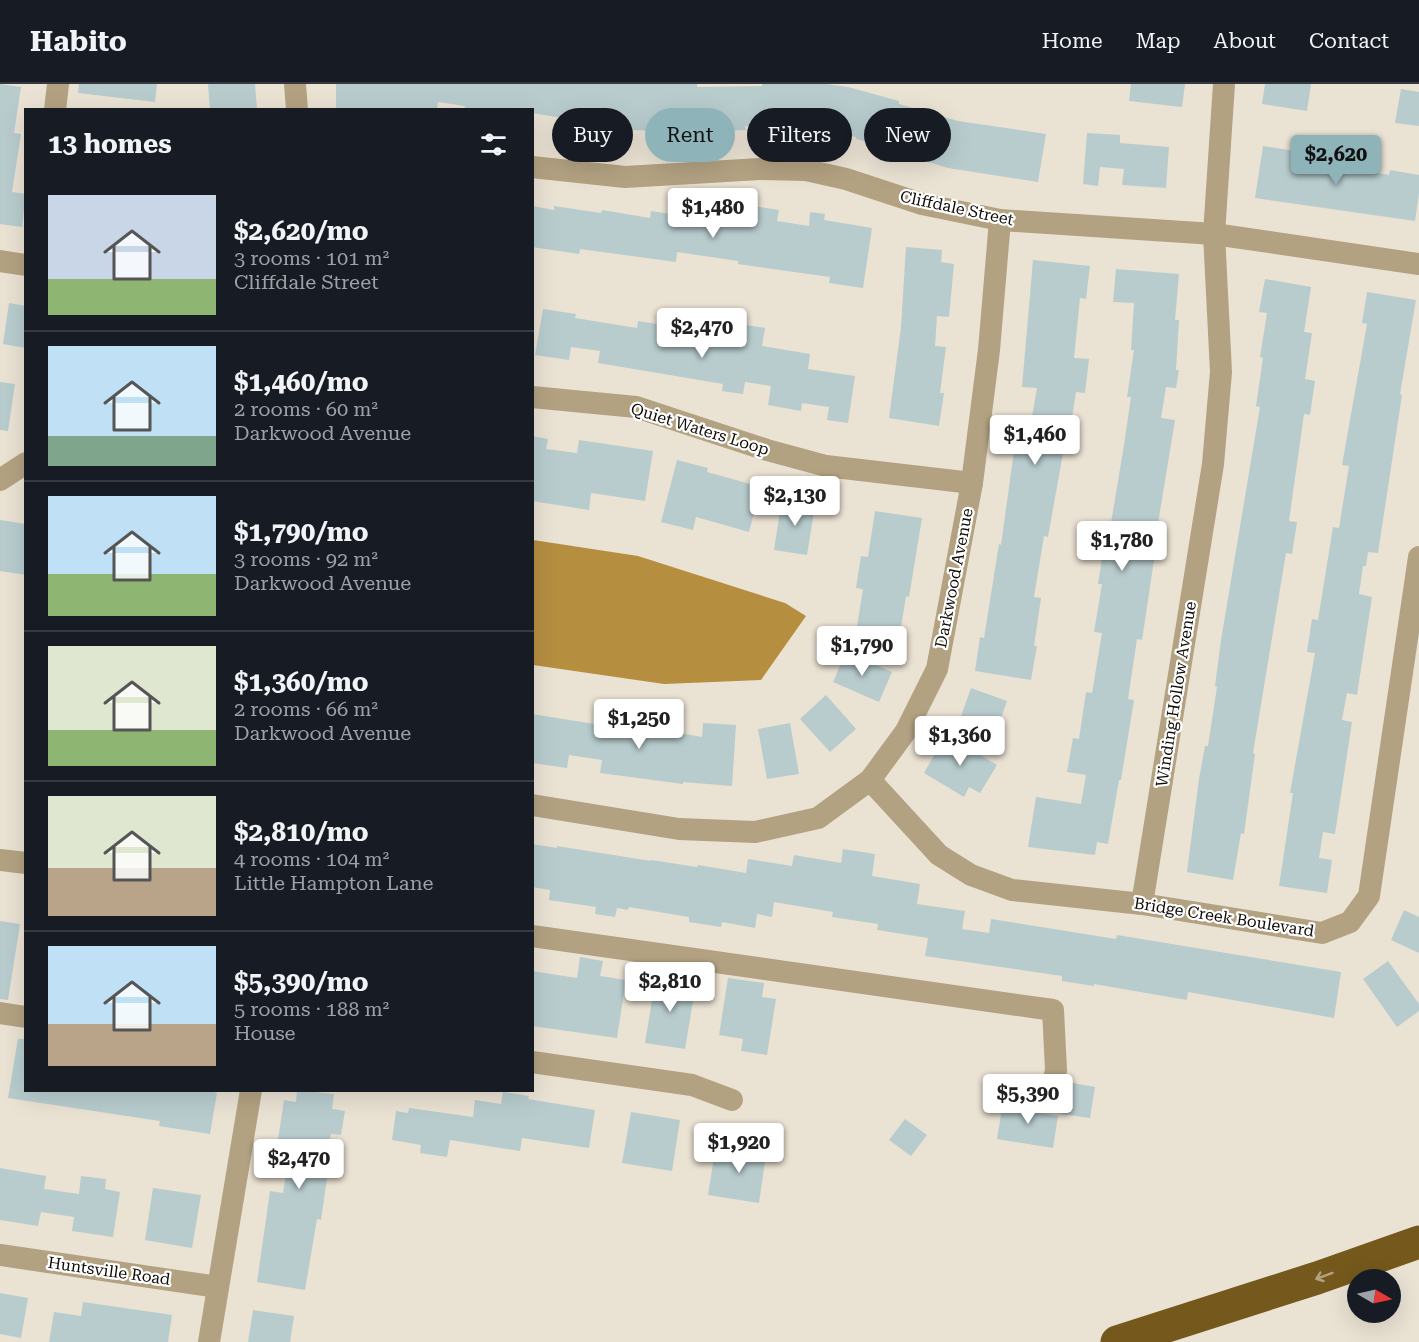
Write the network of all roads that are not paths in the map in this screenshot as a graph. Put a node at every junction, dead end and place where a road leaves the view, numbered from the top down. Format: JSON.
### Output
{"nodes":[{"id":1,"x":58,"y":84,"type":"edge"},
{"id":2,"x":295,"y":84,"type":"edge"},
{"id":3,"x":1224,"y":84,"type":"edge"},
{"id":4,"x":55,"y":108,"type":"edge"},
{"id":5,"x":297,"y":108,"type":"edge"},
{"id":6,"x":534,"y":167,"type":"edge"},
{"id":7,"x":1000,"y":220,"type":"junction"},
{"id":8,"x":1214,"y":234,"type":"junction"},
{"id":9,"x":0,"y":261,"type":"edge"},
{"id":10,"x":1419,"y":264,"type":"edge"},
{"id":11,"x":24,"y":265,"type":"edge"},
{"id":12,"x":534,"y":397,"type":"edge"},
{"id":13,"x":24,"y":464,"type":"edge"},
{"id":14,"x":0,"y":480,"type":"edge"},
{"id":15,"x":972,"y":483,"type":"junction"},
{"id":16,"x":1419,"y":556,"type":"edge"},
{"id":17,"x":870,"y":780,"type":"junction"},
{"id":18,"x":534,"y":806,"type":"edge"},
{"id":19,"x":0,"y":860,"type":"edge"},
{"id":20,"x":24,"y":863,"type":"edge"},
{"id":21,"x":1142,"y":904,"type":"junction"},
{"id":22,"x":534,"y":936,"type":"edge"},
{"id":23,"x":0,"y":1013,"type":"edge"},
{"id":24,"x":24,"y":1017,"type":"edge"},
{"id":25,"x":534,"y":1062,"type":"edge"},
{"id":26,"x":1052,"y":1089,"type":"dead end"},
{"id":27,"x":251,"y":1092,"type":"edge"},
{"id":28,"x":732,"y":1100,"type":"dead end"},
{"id":29,"x":1419,"y":1242,"type":"edge"},
{"id":30,"x":0,"y":1255,"type":"edge"},
{"id":31,"x":218,"y":1287,"type":"junction"},
{"id":32,"x":209,"y":1342,"type":"edge"},
{"id":33,"x":1117,"y":1342,"type":"edge"}],
"edges":[{"from":1,"to":4,"type":"street"},
{"from":2,"to":5,"type":"street"},
{"from":3,"to":8,"type":"street","name":"Winding Hollow Avenue"},
{"from":6,"to":7,"type":"street","name":"Cliffdale Street"},
{"from":7,"to":8,"type":"street","name":"Cliffdale Street"},
{"from":7,"to":15,"type":"street","name":"Darkwood Avenue"},
{"from":8,"to":10,"type":"street","name":"Cliffdale Street"},
{"from":8,"to":21,"type":"street","name":"Winding Hollow Avenue"},
{"from":9,"to":11,"type":"street"},
{"from":12,"to":15,"type":"street","name":"Quiet Waters Loop"},
{"from":13,"to":14,"type":"street"},
{"from":15,"to":17,"type":"street","name":"Darkwood Avenue"},
{"from":16,"to":21,"type":"street","name":"Bridge Creek Boulevard"},
{"from":17,"to":18,"type":"street","name":"Darkwood Avenue"},
{"from":17,"to":21,"type":"street","name":"Bridge Creek Boulevard"},
{"from":19,"to":20,"type":"street"},
{"from":22,"to":26,"type":"street"},
{"from":23,"to":24,"type":"street"},
{"from":25,"to":28,"type":"street"},
{"from":27,"to":31,"type":"street"},
{"from":29,"to":33,"type":"highway","one_way":true},
{"from":30,"to":31,"type":"street","name":"Huntsville Road"},
{"from":31,"to":32,"type":"street"}]}
